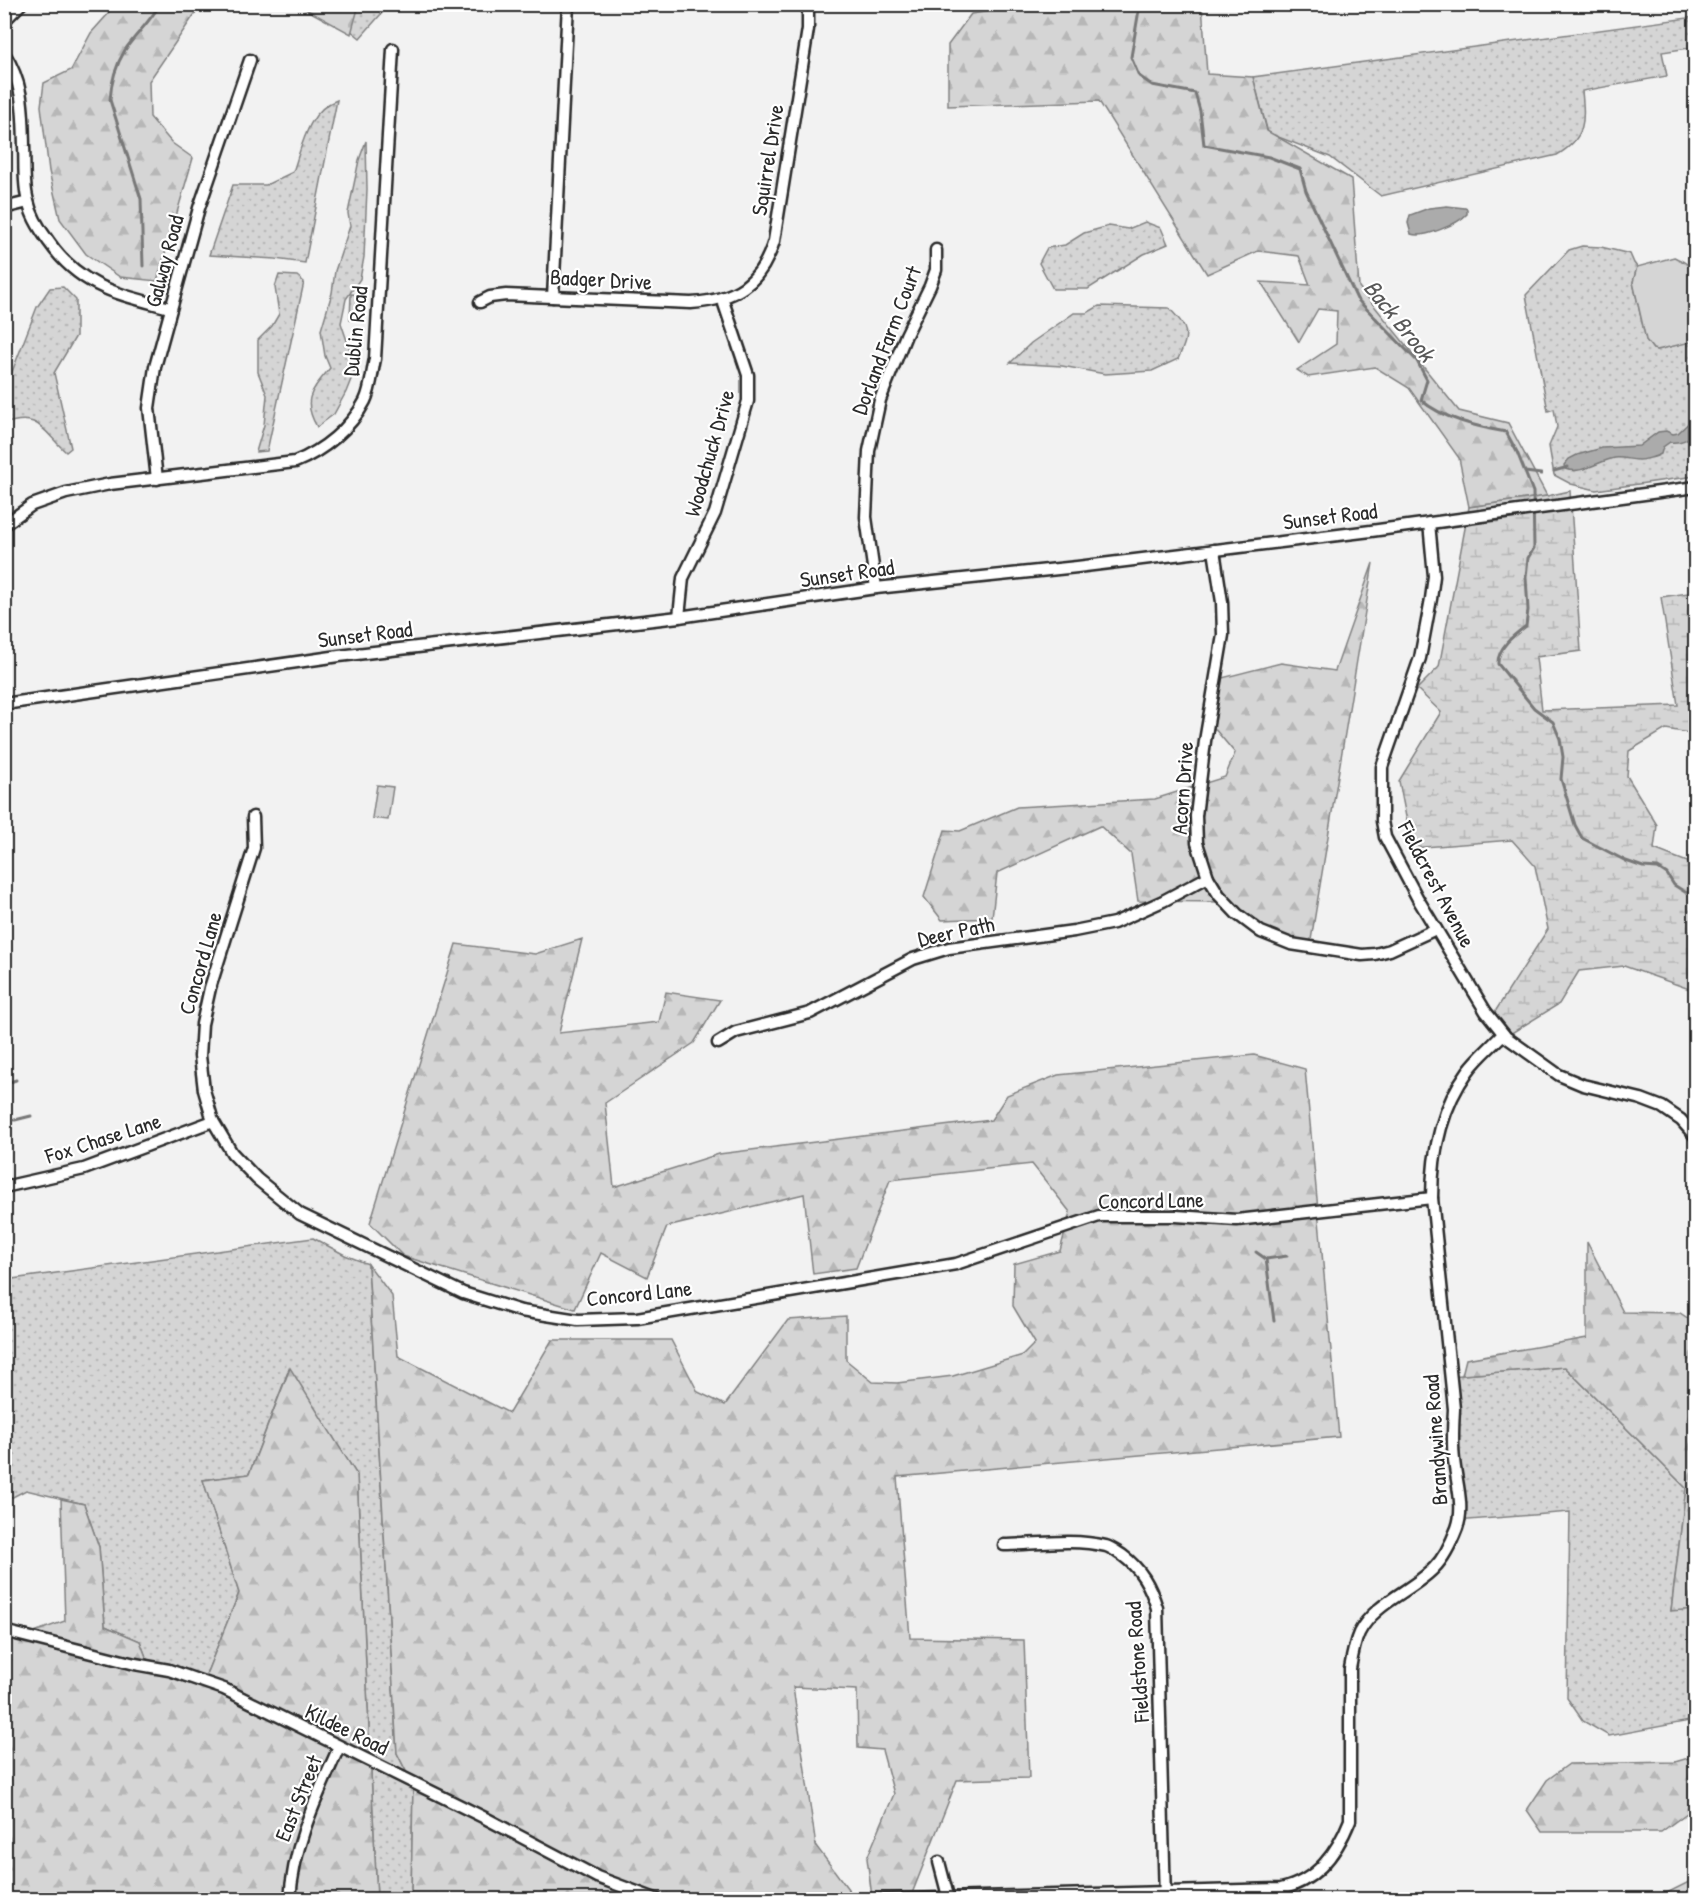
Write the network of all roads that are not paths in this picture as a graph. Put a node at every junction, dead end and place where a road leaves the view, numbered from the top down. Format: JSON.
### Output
{"nodes":[{"id":1,"x":21,"y":4,"type":"edge"},
{"id":2,"x":568,"y":4,"type":"edge"},
{"id":3,"x":808,"y":4,"type":"edge"},
{"id":4,"x":4,"y":21,"type":"edge"},
{"id":5,"x":393,"y":49,"type":"dead end"},
{"id":6,"x":4,"y":53,"type":"edge"},
{"id":7,"x":250,"y":60,"type":"dead end"},
{"id":8,"x":28,"y":202,"type":"junction"},
{"id":9,"x":4,"y":208,"type":"edge"},
{"id":10,"x":936,"y":250,"type":"dead end"},
{"id":11,"x":553,"y":297,"type":"junction"},
{"id":12,"x":722,"y":298,"type":"junction"},
{"id":13,"x":480,"y":302,"type":"dead end"},
{"id":14,"x":170,"y":308,"type":"junction"},
{"id":15,"x":157,"y":479,"type":"junction"},
{"id":16,"x":1695,"y":487,"type":"edge"},
{"id":17,"x":1429,"y":523,"type":"junction"},
{"id":18,"x":4,"y":525,"type":"edge"},
{"id":19,"x":1215,"y":550,"type":"junction"},
{"id":20,"x":876,"y":588,"type":"junction"},
{"id":21,"x":679,"y":617,"type":"junction"},
{"id":22,"x":4,"y":704,"type":"edge"},
{"id":23,"x":253,"y":818,"type":"dead end"},
{"id":24,"x":1208,"y":877,"type":"junction"},
{"id":25,"x":1436,"y":929,"type":"junction"},
{"id":26,"x":1503,"y":1034,"type":"junction"},
{"id":27,"x":718,"y":1043,"type":"dead end"},
{"id":28,"x":213,"y":1121,"type":"junction"},
{"id":29,"x":1695,"y":1137,"type":"edge"},
{"id":30,"x":4,"y":1187,"type":"edge"},
{"id":31,"x":1432,"y":1198,"type":"junction"},
{"id":32,"x":1004,"y":1545,"type":"dead end"},
{"id":33,"x":4,"y":1631,"type":"edge"},
{"id":34,"x":339,"y":1747,"type":"junction"},
{"id":35,"x":939,"y":1862,"type":"dead end"},
{"id":36,"x":1165,"y":1896,"type":"edge"},
{"id":37,"x":290,"y":1899,"type":"edge"},
{"id":38,"x":658,"y":1899,"type":"edge"},
{"id":39,"x":871,"y":1899,"type":"edge"},
{"id":40,"x":948,"y":1899,"type":"edge"}],
"edges":[{"from":1,"to":4,"type":"street"},
{"from":2,"to":11,"type":"street"},
{"from":3,"to":12,"type":"street","name":"Squirrel Drive"},
{"from":5,"to":15,"type":"street","name":"Dublin Road"},
{"from":6,"to":8,"type":"street"},
{"from":7,"to":14,"type":"street","name":"Galway Road"},
{"from":8,"to":9,"type":"street"},
{"from":8,"to":14,"type":"street"},
{"from":10,"to":20,"type":"street","name":"Dorland Farm Court"},
{"from":11,"to":12,"type":"street","name":"Badger Drive"},
{"from":11,"to":13,"type":"street","name":"Badger Drive"},
{"from":12,"to":21,"type":"street","name":"Woodchuck Drive"},
{"from":14,"to":15,"type":"street","name":"Galway Road"},
{"from":15,"to":18,"type":"street","name":"Dublin Road"},
{"from":16,"to":17,"type":"street","name":"Sunset Road"},
{"from":17,"to":19,"type":"street","name":"Sunset Road"},
{"from":17,"to":25,"type":"street","name":"Fieldcrest Avenue"},
{"from":19,"to":20,"type":"street","name":"Sunset Road"},
{"from":19,"to":24,"type":"street","name":"Acorn Drive"},
{"from":20,"to":21,"type":"street","name":"Sunset Road"},
{"from":21,"to":22,"type":"street","name":"Sunset Road"},
{"from":23,"to":28,"type":"street","name":"Concord Lane"},
{"from":24,"to":25,"type":"street","name":"Acorn Drive"},
{"from":24,"to":27,"type":"street","name":"Deer Path"},
{"from":25,"to":26,"type":"street","name":"Fieldcrest Avenue"},
{"from":26,"to":29,"type":"street","name":"Fieldcrest Avenue"},
{"from":26,"to":31,"type":"street","name":"Brandywine Road"},
{"from":28,"to":30,"type":"street","name":"Fox Chase Lane"},
{"from":28,"to":31,"type":"street","name":"Concord Lane"},
{"from":31,"to":36,"type":"street","name":"Brandywine Road"},
{"from":32,"to":36,"type":"street","name":"Fieldstone Road"},
{"from":33,"to":34,"type":"street","name":"Kildee Road"},
{"from":34,"to":37,"type":"street","name":"East Street"},
{"from":34,"to":38,"type":"street","name":"Kildee Road"},
{"from":35,"to":40,"type":"street"},
{"from":36,"to":40,"type":"street"},
{"from":39,"to":40,"type":"street"}]}
